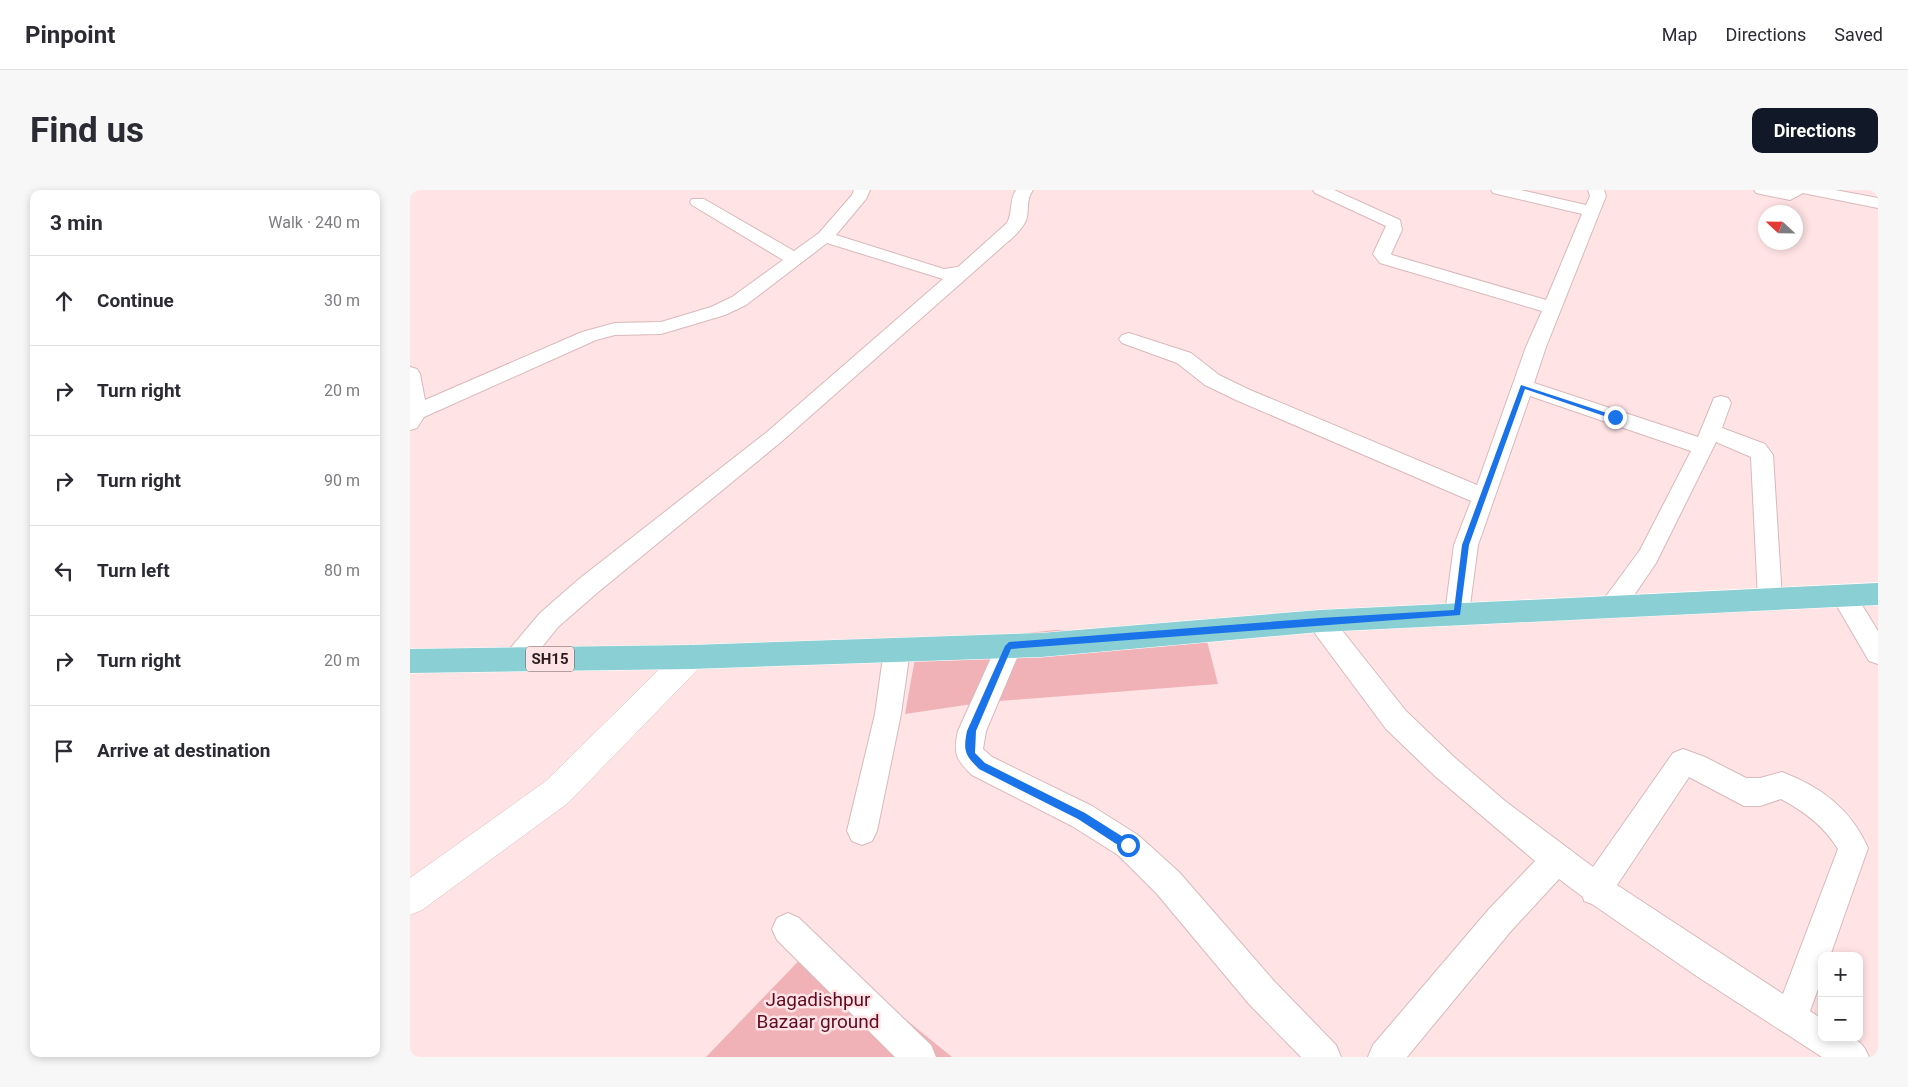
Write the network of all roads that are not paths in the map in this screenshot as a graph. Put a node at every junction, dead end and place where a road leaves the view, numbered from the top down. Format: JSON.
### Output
{"nodes":[{"id":1,"x":862,"y":190,"type":"edge"},
{"id":2,"x":1025,"y":190,"type":"edge"},
{"id":3,"x":1321,"y":190,"type":"edge"},
{"id":4,"x":1500,"y":190,"type":"edge"},
{"id":5,"x":1596,"y":190,"type":"edge"},
{"id":6,"x":1762,"y":190,"type":"edge"},
{"id":7,"x":1798,"y":191,"type":"edge"},
{"id":8,"x":698,"y":202,"type":"dead end"},
{"id":9,"x":1878,"y":203,"type":"edge"},
{"id":10,"x":1592,"y":210,"type":"junction"},
{"id":11,"x":825,"y":237,"type":"junction"},
{"id":12,"x":796,"y":259,"type":"junction"},
{"id":13,"x":961,"y":272,"type":"junction"},
{"id":14,"x":1552,"y":308,"type":"junction"},
{"id":15,"x":1129,"y":340,"type":"dead end"},
{"id":16,"x":410,"y":374,"type":"edge"},
{"id":17,"x":1523,"y":386,"type":"junction"},
{"id":18,"x":1721,"y":403,"type":"dead end"},
{"id":19,"x":414,"y":417,"type":"edge"},
{"id":20,"x":1707,"y":439,"type":"junction"},
{"id":21,"x":1484,"y":498,"type":"junction"},
{"id":22,"x":1878,"y":594,"type":"edge"},
{"id":23,"x":1843,"y":596,"type":"junction"},
{"id":24,"x":1770,"y":599,"type":"junction"},
{"id":25,"x":1613,"y":606,"type":"junction"},
{"id":26,"x":1457,"y":613,"type":"junction"},
{"id":27,"x":1320,"y":621,"type":"junction"},
{"id":28,"x":1009,"y":646,"type":"junction"},
{"id":29,"x":897,"y":650,"type":"junction"},
{"id":30,"x":1878,"y":653,"type":"edge"},
{"id":31,"x":691,"y":657,"type":"junction"},
{"id":32,"x":517,"y":659,"type":"junction"},
{"id":33,"x":410,"y":661,"type":"edge"},
{"id":34,"x":862,"y":831,"type":"dead end"},
{"id":35,"x":1556,"y":860,"type":"junction"},
{"id":36,"x":1596,"y":890,"type":"junction"},
{"id":37,"x":410,"y":898,"type":"edge"},
{"id":38,"x":788,"y":929,"type":"dead end"},
{"id":39,"x":1791,"y":1018,"type":"junction"},
{"id":40,"x":1818,"y":1035,"type":"edge"},
{"id":41,"x":1828,"y":1042,"type":"edge"},
{"id":42,"x":919,"y":1057,"type":"edge"},
{"id":43,"x":1324,"y":1057,"type":"edge"},
{"id":44,"x":1385,"y":1057,"type":"edge"},
{"id":45,"x":1852,"y":1057,"type":"edge"}],
"edges":[{"from":1,"to":11,"type":"street"},
{"from":2,"to":13,"type":"street"},
{"from":3,"to":14,"type":"street"},
{"from":4,"to":10,"type":"street"},
{"from":5,"to":10,"type":"street"},
{"from":6,"to":7,"type":"street"},
{"from":7,"to":9,"type":"street"},
{"from":8,"to":12,"type":"street"},
{"from":10,"to":14,"type":"street"},
{"from":11,"to":12,"type":"street"},
{"from":11,"to":13,"type":"street"},
{"from":12,"to":19,"type":"street"},
{"from":13,"to":32,"type":"street"},
{"from":14,"to":17,"type":"street"},
{"from":15,"to":21,"type":"street"},
{"from":16,"to":19,"type":"street"},
{"from":17,"to":20,"type":"street"},
{"from":17,"to":21,"type":"street"},
{"from":18,"to":20,"type":"street"},
{"from":20,"to":24,"type":"street"},
{"from":20,"to":25,"type":"street"},
{"from":21,"to":26,"type":"street"},
{"from":22,"to":23,"type":"main road","number":"SH15"},
{"from":23,"to":24,"type":"main road","number":"SH15"},
{"from":23,"to":30,"type":"street"},
{"from":24,"to":25,"type":"main road","number":"SH15"},
{"from":25,"to":26,"type":"main road","number":"SH15"},
{"from":26,"to":27,"type":"main road","number":"SH15"},
{"from":27,"to":28,"type":"main road","number":"SH15"},
{"from":27,"to":35,"type":"street"},
{"from":28,"to":29,"type":"main road","number":"SH15"},
{"from":28,"to":43,"type":"street"},
{"from":29,"to":31,"type":"main road","number":"SH15"},
{"from":29,"to":34,"type":"street"},
{"from":31,"to":32,"type":"main road","number":"SH15"},
{"from":31,"to":37,"type":"street"},
{"from":32,"to":33,"type":"main road","number":"SH15"},
{"from":35,"to":36,"type":"street"},
{"from":35,"to":44,"type":"street"},
{"from":36,"to":39,"type":"street"},
{"from":36,"to":39,"type":"street"},
{"from":38,"to":42,"type":"street"},
{"from":39,"to":40,"type":"street"},
{"from":41,"to":45,"type":"street"}]}
